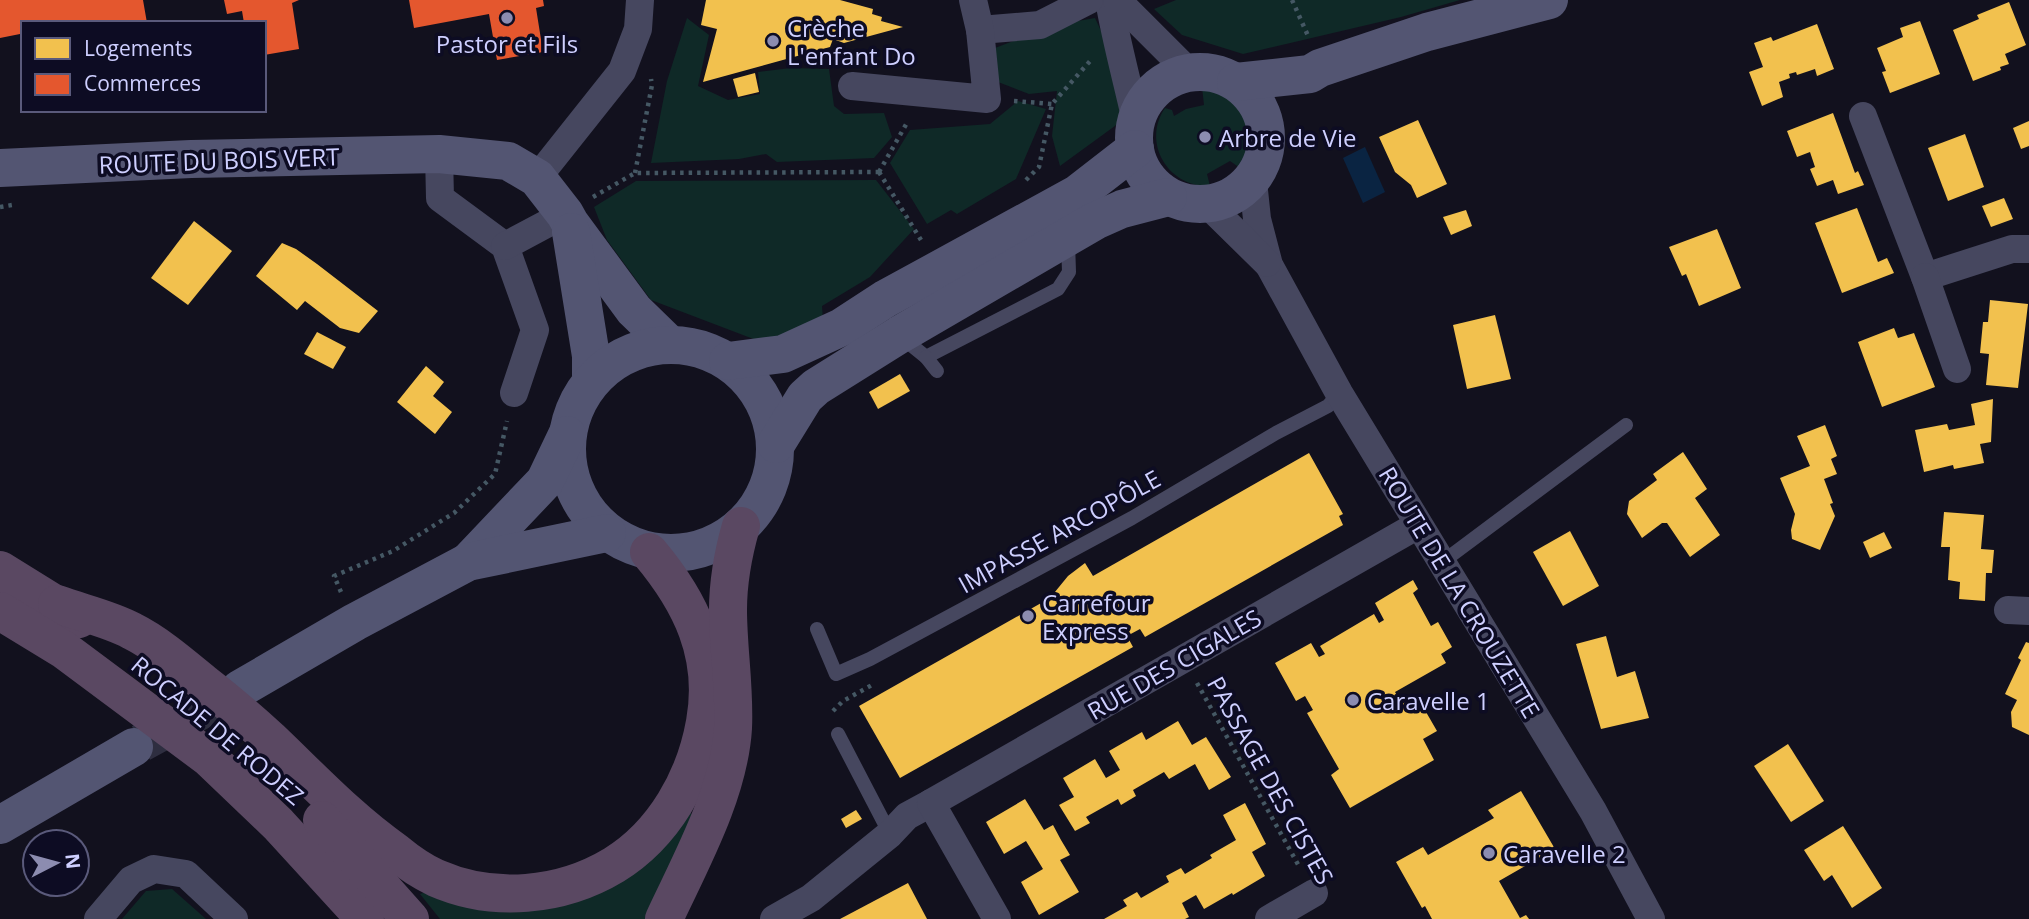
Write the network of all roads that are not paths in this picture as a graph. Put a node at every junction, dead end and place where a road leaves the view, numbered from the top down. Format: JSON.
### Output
{"nodes":[{"id":1,"x":640,"y":0,"type":"edge"},
{"id":2,"x":973,"y":0,"type":"edge"},
{"id":3,"x":1089,"y":0,"type":"edge"},
{"id":4,"x":1109,"y":0,"type":"edge"},
{"id":5,"x":1117,"y":0,"type":"edge"},
{"id":6,"x":1549,"y":0,"type":"edge"},
{"id":7,"x":980,"y":30,"type":"junction"},
{"id":8,"x":1310,"y":60,"type":"junction"},
{"id":9,"x":1189,"y":72,"type":"junction"},
{"id":10,"x":1236,"y":82,"type":"junction"},
{"id":11,"x":852,"y":86,"type":"dead end"},
{"id":12,"x":1863,"y":116,"type":"dead end"},
{"id":13,"x":1267,"y":134,"type":"junction"},
{"id":14,"x":1136,"y":135,"type":"junction"},
{"id":15,"x":439,"y":153,"type":"junction"},
{"id":16,"x":0,"y":168,"type":"edge"},
{"id":17,"x":537,"y":178,"type":"junction"},
{"id":18,"x":1253,"y":180,"type":"junction"},
{"id":19,"x":1168,"y":197,"type":"junction"},
{"id":20,"x":1208,"y":205,"type":"junction"},
{"id":21,"x":575,"y":212,"type":"junction"},
{"id":22,"x":505,"y":246,"type":"junction"},
{"id":23,"x":2029,"y":249,"type":"edge"},
{"id":24,"x":1269,"y":265,"type":"junction"},
{"id":25,"x":1925,"y":276,"type":"junction"},
{"id":26,"x":670,"y":345,"type":"junction"},
{"id":27,"x":913,"y":346,"type":"junction"},
{"id":28,"x":728,"y":361,"type":"junction"},
{"id":29,"x":1957,"y":369,"type":"dead end"},
{"id":30,"x":937,"y":371,"type":"dead end"},
{"id":31,"x":591,"y":379,"type":"junction"},
{"id":32,"x":514,"y":393,"type":"road end"},
{"id":33,"x":1339,"y":393,"type":"junction"},
{"id":34,"x":1626,"y":425,"type":"dead end"},
{"id":35,"x":568,"y":433,"type":"junction"},
{"id":36,"x":776,"y":444,"type":"junction"},
{"id":37,"x":1418,"y":525,"type":"junction"},
{"id":38,"x":741,"y":526,"type":"junction"},
{"id":39,"x":607,"y":533,"type":"junction"},
{"id":40,"x":649,"y":552,"type":"junction"},
{"id":41,"x":468,"y":562,"type":"junction"},
{"id":42,"x":1441,"y":563,"type":"junction"},
{"id":43,"x":0,"y":570,"type":"edge"},
{"id":44,"x":0,"y":611,"type":"edge"},
{"id":45,"x":817,"y":629,"type":"dead end"},
{"id":46,"x":240,"y":689,"type":"tunnel mouth"},
{"id":47,"x":838,"y":734,"type":"dead end"},
{"id":48,"x":134,"y":747,"type":"tunnel mouth"},
{"id":49,"x":239,"y":747,"type":"junction"},
{"id":50,"x":930,"y":803,"type":"junction"},
{"id":51,"x":0,"y":825,"type":"edge"},
{"id":52,"x":890,"y":834,"type":"junction"},
{"id":53,"x":1314,"y":892,"type":"road end"},
{"id":54,"x":99,"y":919,"type":"edge"},
{"id":55,"x":234,"y":919,"type":"edge"},
{"id":56,"x":365,"y":919,"type":"edge"},
{"id":57,"x":410,"y":919,"type":"edge"},
{"id":58,"x":664,"y":919,"type":"edge"},
{"id":59,"x":774,"y":919,"type":"edge"},
{"id":60,"x":997,"y":919,"type":"edge"},
{"id":61,"x":1269,"y":919,"type":"edge"},
{"id":62,"x":1651,"y":919,"type":"edge"}],
"edges":[{"from":1,"to":17,"type":"street"},
{"from":2,"to":7,"type":"street"},
{"from":3,"to":7,"type":"street"},
{"from":4,"to":14,"type":"street"},
{"from":5,"to":9,"type":"street"},
{"from":6,"to":8,"type":"street"},
{"from":7,"to":11,"type":"street"},
{"from":8,"to":10,"type":"street"},
{"from":8,"to":13,"type":"street"},
{"from":9,"to":10,"type":"street"},
{"from":9,"to":14,"type":"street"},
{"from":10,"to":13,"type":"street"},
{"from":12,"to":25,"type":"street"},
{"from":13,"to":18,"type":"street"},
{"from":14,"to":19,"type":"street"},
{"from":14,"to":28,"type":"street"},
{"from":15,"to":16,"type":"street","name":"ROUTE DU BOIS VERT"},
{"from":15,"to":17,"type":"street","name":"ROUTE DU BOIS VERT"},
{"from":15,"to":22,"type":"street"},
{"from":17,"to":21,"type":"street"},
{"from":18,"to":20,"type":"street"},
{"from":18,"to":24,"type":"street","name":"ROUTE DE LA CROUZETTE"},
{"from":19,"to":20,"type":"street"},
{"from":19,"to":27,"type":"street"},
{"from":20,"to":24,"type":"street","name":"ROUTE DE LA CROUZETTE"},
{"from":21,"to":22,"type":"street"},
{"from":21,"to":26,"type":"street"},
{"from":21,"to":31,"type":"street"},
{"from":22,"to":32,"type":"street"},
{"from":23,"to":25,"type":"street"},
{"from":24,"to":33,"type":"street","name":"ROUTE DE LA CROUZETTE"},
{"from":25,"to":29,"type":"street"},
{"from":26,"to":28,"type":"street"},
{"from":26,"to":31,"type":"street"},
{"from":27,"to":30,"type":"lane"},
{"from":27,"to":36,"type":"street"},
{"from":28,"to":36,"type":"street"},
{"from":31,"to":35,"type":"street"},
{"from":33,"to":37,"type":"street","name":"ROUTE DE LA CROUZETTE"},
{"from":33,"to":45,"type":"lane","name":"IMPASSE ARCOPÔLE"},
{"from":34,"to":42,"type":"lane"},
{"from":35,"to":39,"type":"street"},
{"from":35,"to":41,"type":"street"},
{"from":36,"to":38,"type":"street"},
{"from":37,"to":42,"type":"street","name":"ROUTE DE LA CROUZETTE"},
{"from":37,"to":50,"type":"street","name":"RUE DES CIGALES"},
{"from":38,"to":40,"type":"street"},
{"from":38,"to":58,"type":"highway"},
{"from":39,"to":40,"type":"street"},
{"from":39,"to":41,"type":"street"},
{"from":40,"to":49,"type":"highway"},
{"from":41,"to":46,"type":"street"},
{"from":42,"to":62,"type":"street","name":"ROUTE DE LA CROUZETTE"},
{"from":43,"to":49,"type":"highway","name":"ROCADE DE RODEZ"},
{"from":44,"to":49,"type":"highway","name":"ROCADE DE RODEZ"},
{"from":47,"to":52,"type":"lane"},
{"from":48,"to":51,"type":"street"},
{"from":49,"to":56,"type":"highway","name":"ROCADE DE RODEZ"},
{"from":49,"to":57,"type":"highway","name":"ROCADE DE RODEZ"},
{"from":50,"to":52,"type":"street","name":"RUE DES CIGALES"},
{"from":50,"to":60,"type":"street"},
{"from":52,"to":59,"type":"street","name":"RUE DES CIGALES"},
{"from":53,"to":61,"type":"street"},
{"from":54,"to":55,"type":"street"}]}
